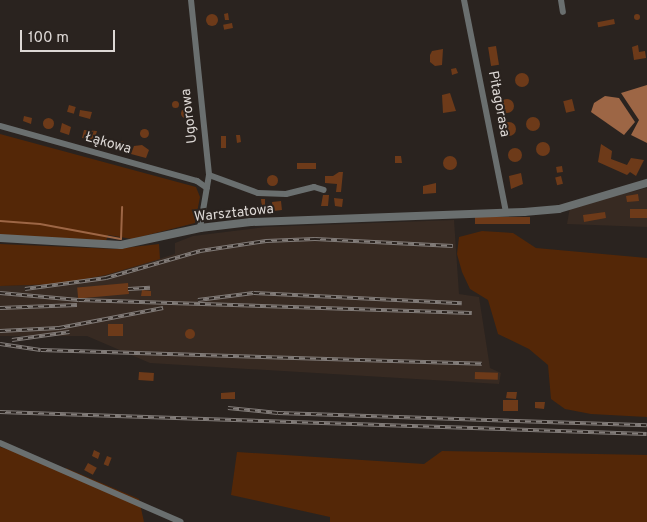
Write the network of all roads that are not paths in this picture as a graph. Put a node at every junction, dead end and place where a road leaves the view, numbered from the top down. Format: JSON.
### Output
{"nodes":[{"id":1,"x":191,"y":0,"type":"edge"},
{"id":2,"x":464,"y":0,"type":"edge"},
{"id":3,"x":561,"y":0,"type":"edge"},
{"id":4,"x":563,"y":12,"type":"dead end"},
{"id":5,"x":0,"y":126,"type":"edge"},
{"id":6,"x":209,"y":175,"type":"junction"},
{"id":7,"x":647,"y":183,"type":"edge"},
{"id":8,"x":207,"y":188,"type":"junction"},
{"id":9,"x":324,"y":190,"type":"dead end"},
{"id":10,"x":506,"y":212,"type":"junction"},
{"id":11,"x":200,"y":228,"type":"junction"},
{"id":12,"x":0,"y":238,"type":"edge"},
{"id":13,"x":0,"y":443,"type":"edge"},
{"id":14,"x":181,"y":522,"type":"edge"}],
"edges":[{"from":1,"to":6,"type":"street","name":"Ugorowa"},
{"from":2,"to":10,"type":"street","name":"Pitagorasa"},
{"from":3,"to":4,"type":"street"},
{"from":5,"to":8,"type":"street","name":"Łąkowa"},
{"from":6,"to":8,"type":"street","name":"Ugorowa"},
{"from":6,"to":9,"type":"street"},
{"from":7,"to":10,"type":"street","name":"Warsztatowa"},
{"from":8,"to":11,"type":"street","name":"Ugorowa"},
{"from":10,"to":11,"type":"street","name":"Warsztatowa"},
{"from":11,"to":12,"type":"street","name":"Warsztatowa"},
{"from":13,"to":14,"type":"street"}]}
